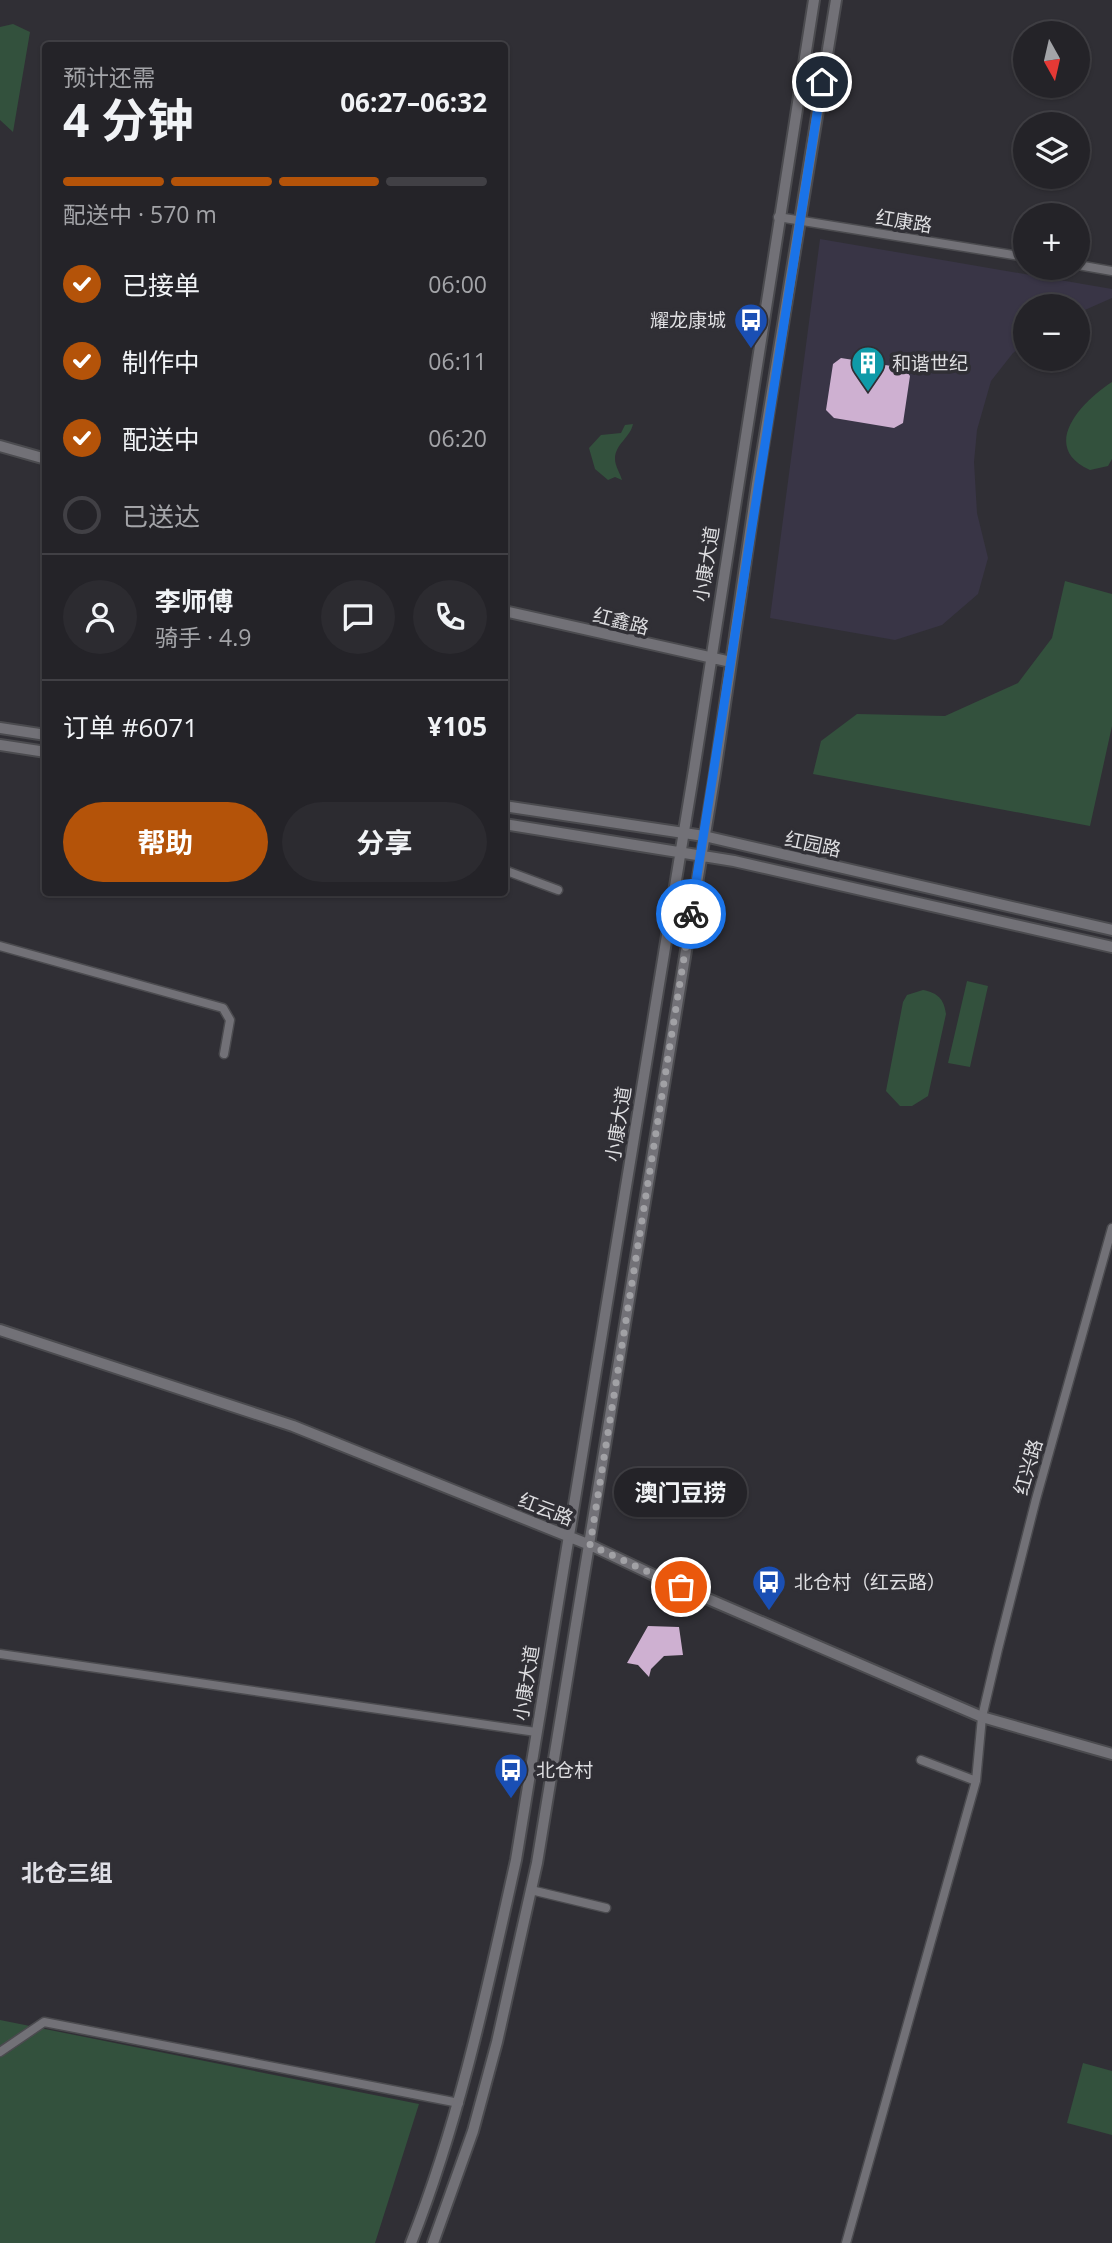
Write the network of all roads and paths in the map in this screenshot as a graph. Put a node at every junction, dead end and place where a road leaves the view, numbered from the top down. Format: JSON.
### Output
{"nodes":[{"id":1,"x":814,"y":0,"type":"edge"},
{"id":2,"x":836,"y":0,"type":"edge"},
{"id":3,"x":778,"y":217,"type":"junction"},
{"id":4,"x":799,"y":220,"type":"junction"},
{"id":5,"x":1013,"y":255,"type":"edge"},
{"id":6,"x":1090,"y":267,"type":"edge"},
{"id":7,"x":1112,"y":271,"type":"edge"},
{"id":8,"x":0,"y":446,"type":"edge"},
{"id":9,"x":42,"y":458,"type":"edge"},
{"id":10,"x":508,"y":612,"type":"edge"},
{"id":11,"x":710,"y":659,"type":"junction"},
{"id":12,"x":731,"y":662,"type":"junction"},
{"id":13,"x":0,"y":727,"type":"edge"},
{"id":14,"x":42,"y":733,"type":"edge"},
{"id":15,"x":0,"y":745,"type":"edge"},
{"id":16,"x":42,"y":751,"type":"edge"},
{"id":17,"x":508,"y":807,"type":"edge"},
{"id":18,"x":508,"y":825,"type":"edge"},
{"id":19,"x":683,"y":833,"type":"junction"},
{"id":20,"x":704,"y":836,"type":"junction"},
{"id":21,"x":680,"y":852,"type":"junction"},
{"id":22,"x":701,"y":855,"type":"junction"},
{"id":23,"x":508,"y":871,"type":"edge"},
{"id":24,"x":558,"y":890,"type":"dead end"},
{"id":25,"x":1112,"y":930,"type":"edge"},
{"id":26,"x":0,"y":946,"type":"edge"},
{"id":27,"x":1112,"y":947,"type":"edge"},
{"id":28,"x":224,"y":1054,"type":"dead end"},
{"id":29,"x":1112,"y":1228,"type":"edge"},
{"id":30,"x":0,"y":1330,"type":"edge"},
{"id":31,"x":569,"y":1537,"type":"junction"},
{"id":32,"x":590,"y":1545,"type":"junction"},
{"id":33,"x":0,"y":1654,"type":"edge"},
{"id":34,"x":982,"y":1717,"type":"junction"},
{"id":35,"x":536,"y":1732,"type":"junction"},
{"id":36,"x":1112,"y":1754,"type":"edge"},
{"id":37,"x":921,"y":1760,"type":"dead end"},
{"id":38,"x":976,"y":1781,"type":"junction"},
{"id":39,"x":531,"y":1889,"type":"junction"},
{"id":40,"x":606,"y":1908,"type":"dead end"},
{"id":41,"x":0,"y":2052,"type":"edge"},
{"id":42,"x":459,"y":2103,"type":"junction"},
{"id":43,"x":411,"y":2243,"type":"edge"},
{"id":44,"x":433,"y":2243,"type":"edge"},
{"id":45,"x":846,"y":2243,"type":"edge"}],
"edges":[{"from":1,"to":3,"type":"main road","name":"小康大道"},
{"from":2,"to":4,"type":"main road","name":"小康大道"},
{"from":3,"to":4,"type":"street","name":"红康路"},
{"from":3,"to":11,"type":"main road","name":"小康大道"},
{"from":4,"to":5,"type":"street","name":"红康路"},
{"from":4,"to":12,"type":"main road","name":"小康大道"},
{"from":6,"to":7,"type":"street"},
{"from":8,"to":9,"type":"main road"},
{"from":10,"to":11,"type":"main road","name":"红鑫路"},
{"from":11,"to":12,"type":"main road","name":"红鑫路"},
{"from":11,"to":19,"type":"main road","name":"小康大道"},
{"from":12,"to":20,"type":"main road","name":"小康大道"},
{"from":13,"to":14,"type":"main road"},
{"from":15,"to":16,"type":"main road"},
{"from":17,"to":19,"type":"main road","name":"红园路"},
{"from":18,"to":21,"type":"main road","name":"红园路"},
{"from":19,"to":20,"type":"main road","name":"红园路"},
{"from":19,"to":21,"type":"main road","name":"小康大道"},
{"from":20,"to":22,"type":"main road","name":"小康大道"},
{"from":20,"to":25,"type":"main road","name":"红园路"},
{"from":21,"to":22,"type":"main road","name":"红园路"},
{"from":21,"to":31,"type":"main road","name":"小康大道"},
{"from":22,"to":27,"type":"main road","name":"红园路"},
{"from":22,"to":32,"type":"main road","name":"小康大道"},
{"from":23,"to":24,"type":"street"},
{"from":26,"to":28,"type":"street"},
{"from":29,"to":34,"type":"street","name":"红兴路"},
{"from":30,"to":31,"type":"main road","name":"红云路"},
{"from":31,"to":32,"type":"main road","name":"红云路"},
{"from":31,"to":35,"type":"main road","name":"小康大道"},
{"from":32,"to":34,"type":"main road","name":"红云路"},
{"from":32,"to":39,"type":"main road","name":"小康大道"},
{"from":33,"to":35,"type":"street"},
{"from":34,"to":36,"type":"main road","name":"红云路"},
{"from":34,"to":38,"type":"street","name":"红兴路"},
{"from":35,"to":42,"type":"main road","name":"小康大道"},
{"from":37,"to":38,"type":"street"},
{"from":38,"to":45,"type":"street","name":"红兴路"},
{"from":39,"to":40,"type":"street"},
{"from":39,"to":44,"type":"main road","name":"小康大道"},
{"from":41,"to":42,"type":"street"},
{"from":42,"to":43,"type":"main road","name":"小康大道"}]}
